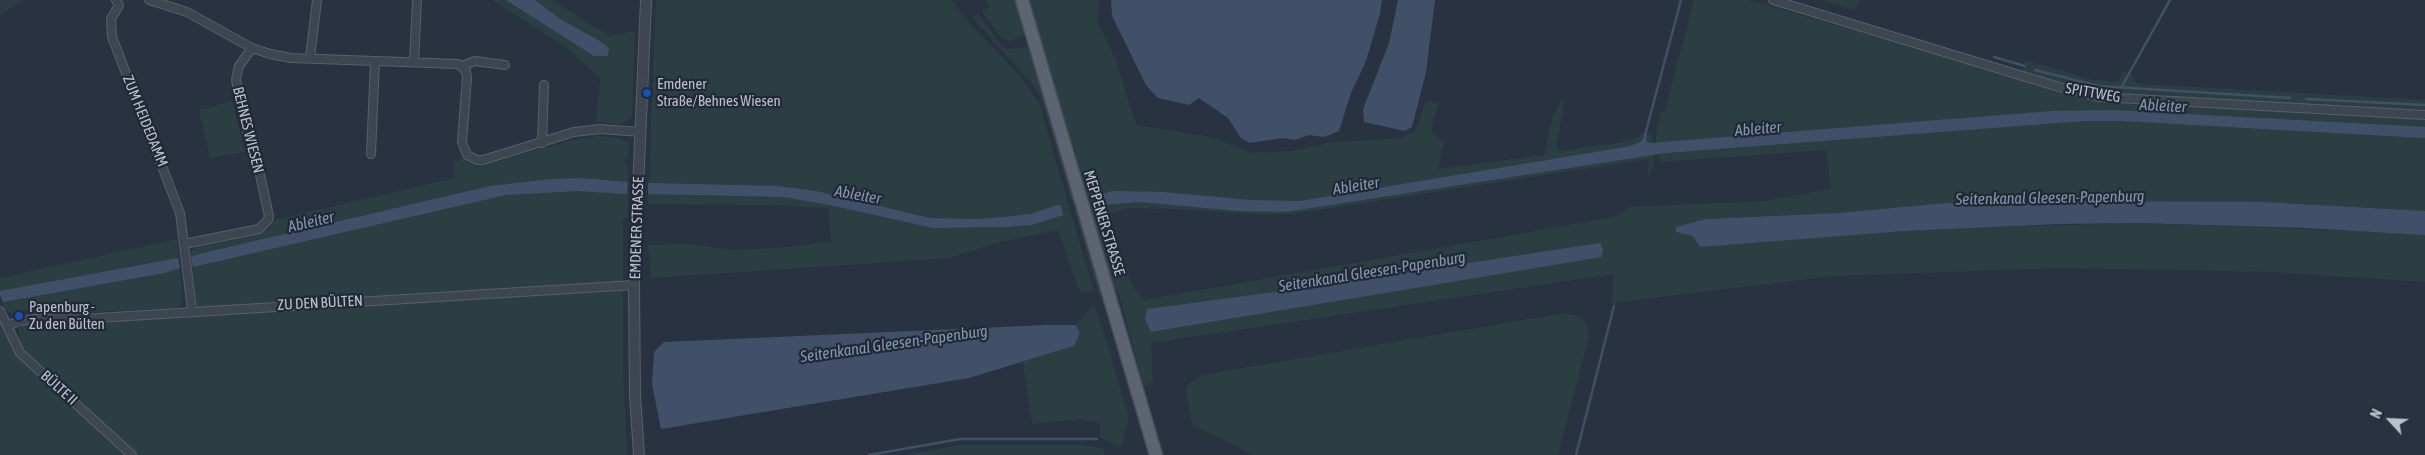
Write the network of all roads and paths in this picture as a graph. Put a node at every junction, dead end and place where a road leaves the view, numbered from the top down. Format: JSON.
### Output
{"nodes":[{"id":1,"x":127,"y":0,"type":"edge"},
{"id":2,"x":149,"y":0,"type":"edge"},
{"id":3,"x":317,"y":0,"type":"edge"},
{"id":4,"x":417,"y":0,"type":"edge"},
{"id":5,"x":646,"y":0,"type":"edge"},
{"id":6,"x":1022,"y":0,"type":"edge"},
{"id":7,"x":1773,"y":0,"type":"edge"},
{"id":8,"x":117,"y":3,"type":"edge"},
{"id":9,"x":252,"y":48,"type":"junction"},
{"id":10,"x":310,"y":58,"type":"junction"},
{"id":11,"x":375,"y":62,"type":"junction"},
{"id":12,"x":414,"y":62,"type":"junction"},
{"id":13,"x":505,"y":65,"type":"dead end"},
{"id":14,"x":462,"y":66,"type":"junction"},
{"id":15,"x":544,"y":86,"type":"dead end"},
{"id":16,"x":2425,"y":116,"type":"edge"},
{"id":17,"x":641,"y":132,"type":"junction"},
{"id":18,"x":542,"y":143,"type":"junction"},
{"id":19,"x":371,"y":154,"type":"dead end"},
{"id":20,"x":184,"y":244,"type":"junction"},
{"id":21,"x":634,"y":285,"type":"junction"},
{"id":22,"x":0,"y":310,"type":"edge"},
{"id":23,"x":192,"y":310,"type":"junction"},
{"id":24,"x":8,"y":326,"type":"junction"},
{"id":25,"x":132,"y":455,"type":"edge"},
{"id":26,"x":639,"y":455,"type":"edge"},
{"id":27,"x":1156,"y":455,"type":"edge"}],
"edges":[{"from":1,"to":8,"type":"street"},
{"from":2,"to":9,"type":"street"},
{"from":3,"to":10,"type":"street"},
{"from":4,"to":12,"type":"street"},
{"from":5,"to":17,"type":"street","name":"EMDENER STRASSE"},
{"from":6,"to":27,"type":"main road","name":"MEPPENER STRASSE"},
{"from":7,"to":16,"type":"street","name":"SPITTWEG"},
{"from":8,"to":20,"type":"street","name":"ZUM HEIDEDAMM"},
{"from":9,"to":10,"type":"street"},
{"from":9,"to":20,"type":"street","name":"BEHNES WIESEN"},
{"from":10,"to":11,"type":"street"},
{"from":11,"to":12,"type":"street"},
{"from":11,"to":19,"type":"street"},
{"from":12,"to":14,"type":"street"},
{"from":13,"to":14,"type":"street"},
{"from":14,"to":18,"type":"street"},
{"from":15,"to":18,"type":"street"},
{"from":17,"to":18,"type":"street"},
{"from":17,"to":21,"type":"street","name":"EMDENER STRASSE"},
{"from":20,"to":23,"type":"street","name":"ZUM HEIDEDAMM"},
{"from":21,"to":23,"type":"street","name":"ZU DEN BÜLTEN"},
{"from":21,"to":26,"type":"street","name":"EMDENER STRASSE"},
{"from":22,"to":24,"type":"street","name":"BÜLTE II"},
{"from":23,"to":24,"type":"street","name":"ZU DEN BÜLTEN"},
{"from":24,"to":25,"type":"street","name":"BÜLTE II"}]}
